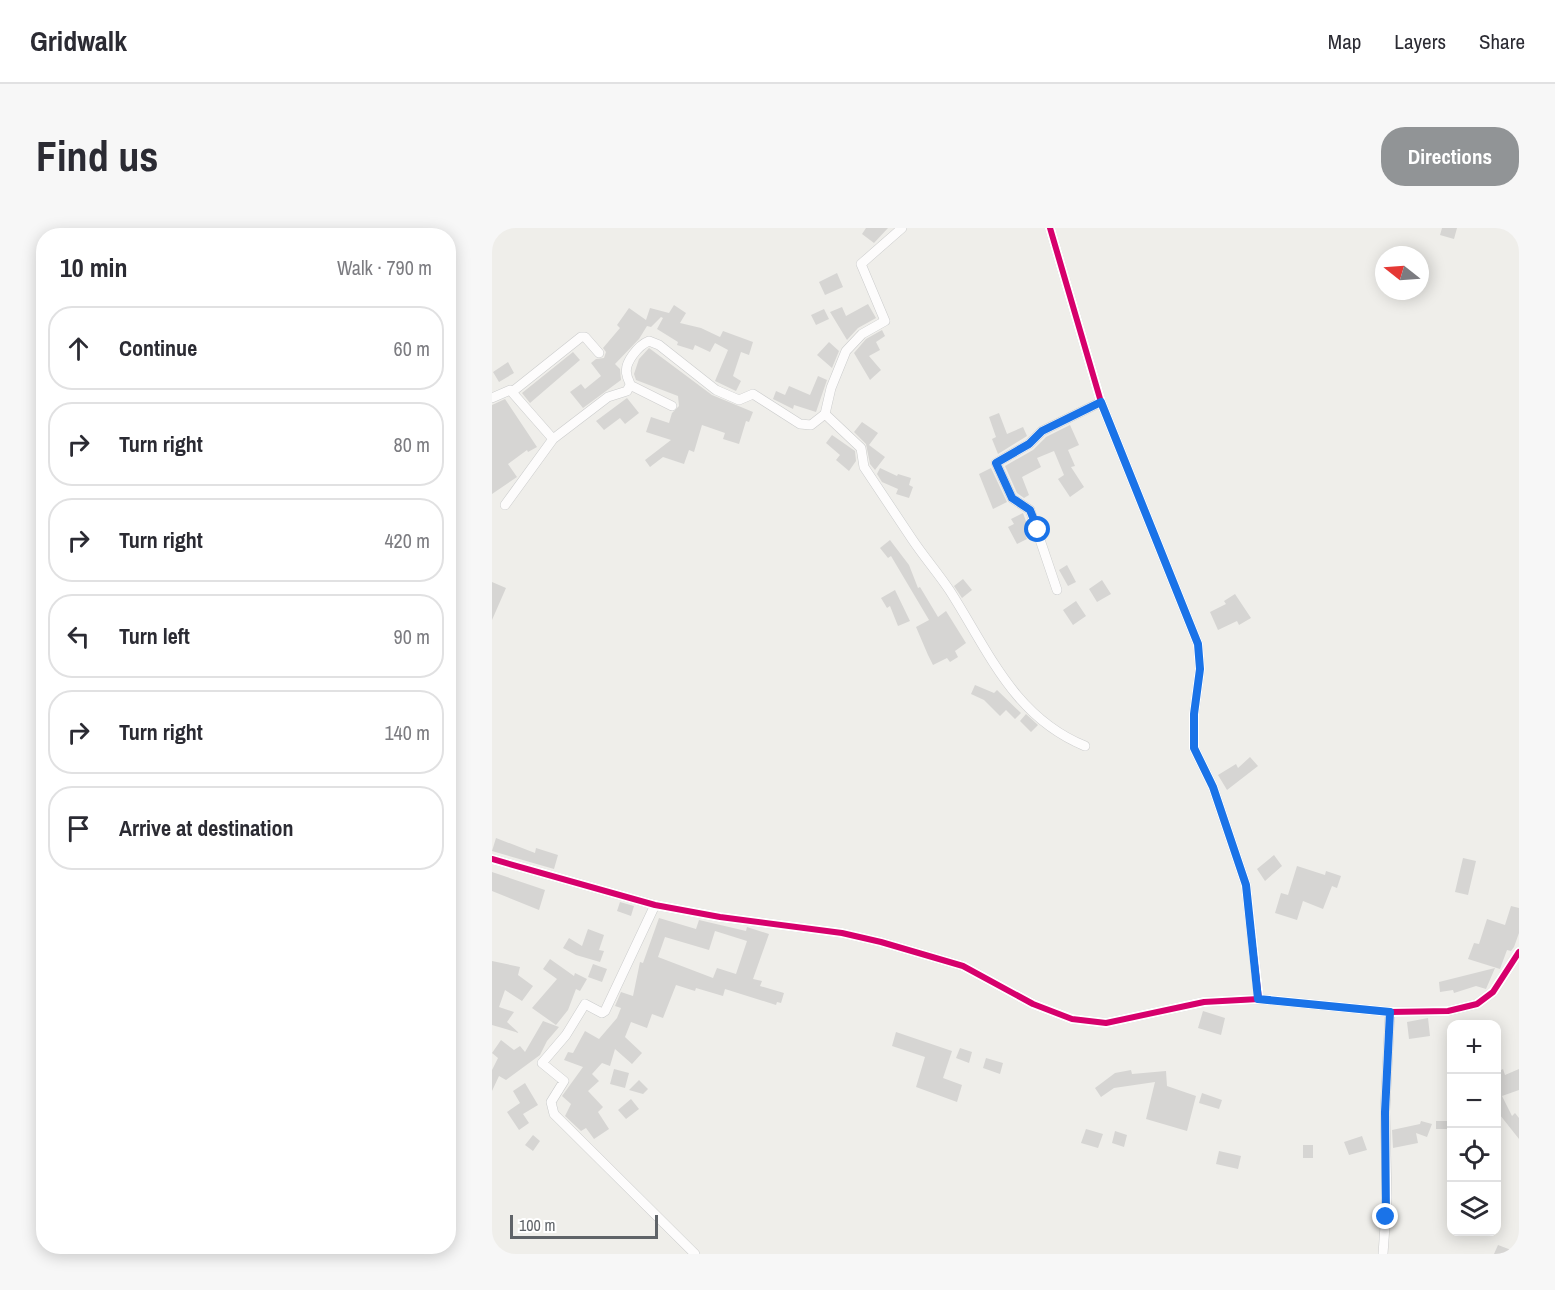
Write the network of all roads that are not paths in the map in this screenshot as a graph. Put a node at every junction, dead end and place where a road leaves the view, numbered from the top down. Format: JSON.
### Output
{"nodes":[{"id":1,"x":902,"y":228,"type":"edge"},
{"id":2,"x":1050,"y":228,"type":"edge"},
{"id":3,"x":599,"y":353,"type":"dead end"},
{"id":4,"x":630,"y":385,"type":"junction"},
{"id":5,"x":512,"y":392,"type":"junction"},
{"id":6,"x":492,"y":398,"type":"edge"},
{"id":7,"x":1101,"y":402,"type":"junction"},
{"id":8,"x":672,"y":406,"type":"dead end"},
{"id":9,"x":825,"y":414,"type":"junction"},
{"id":10,"x":553,"y":439,"type":"junction"},
{"id":11,"x":505,"y":505,"type":"dead end"},
{"id":12,"x":1057,"y":590,"type":"dead end"},
{"id":13,"x":1085,"y":746,"type":"dead end"},
{"id":14,"x":492,"y":859,"type":"edge"},
{"id":15,"x":655,"y":905,"type":"junction"},
{"id":16,"x":1519,"y":952,"type":"edge"},
{"id":17,"x":1258,"y":999,"type":"junction"},
{"id":18,"x":1390,"y":1012,"type":"junction"},
{"id":19,"x":695,"y":1254,"type":"edge"},
{"id":20,"x":1383,"y":1254,"type":"edge"}],
"edges":[{"from":1,"to":9,"type":"street"},
{"from":2,"to":7,"type":"street"},
{"from":3,"to":5,"type":"street"},
{"from":4,"to":8,"type":"street"},
{"from":4,"to":9,"type":"street"},
{"from":4,"to":10,"type":"street"},
{"from":5,"to":6,"type":"street"},
{"from":5,"to":10,"type":"street"},
{"from":7,"to":12,"type":"street"},
{"from":7,"to":17,"type":"street"},
{"from":9,"to":13,"type":"street"},
{"from":10,"to":11,"type":"street"},
{"from":14,"to":15,"type":"street"},
{"from":15,"to":17,"type":"street"},
{"from":15,"to":19,"type":"street"},
{"from":16,"to":18,"type":"street"},
{"from":17,"to":18,"type":"street"},
{"from":18,"to":20,"type":"street"}]}
